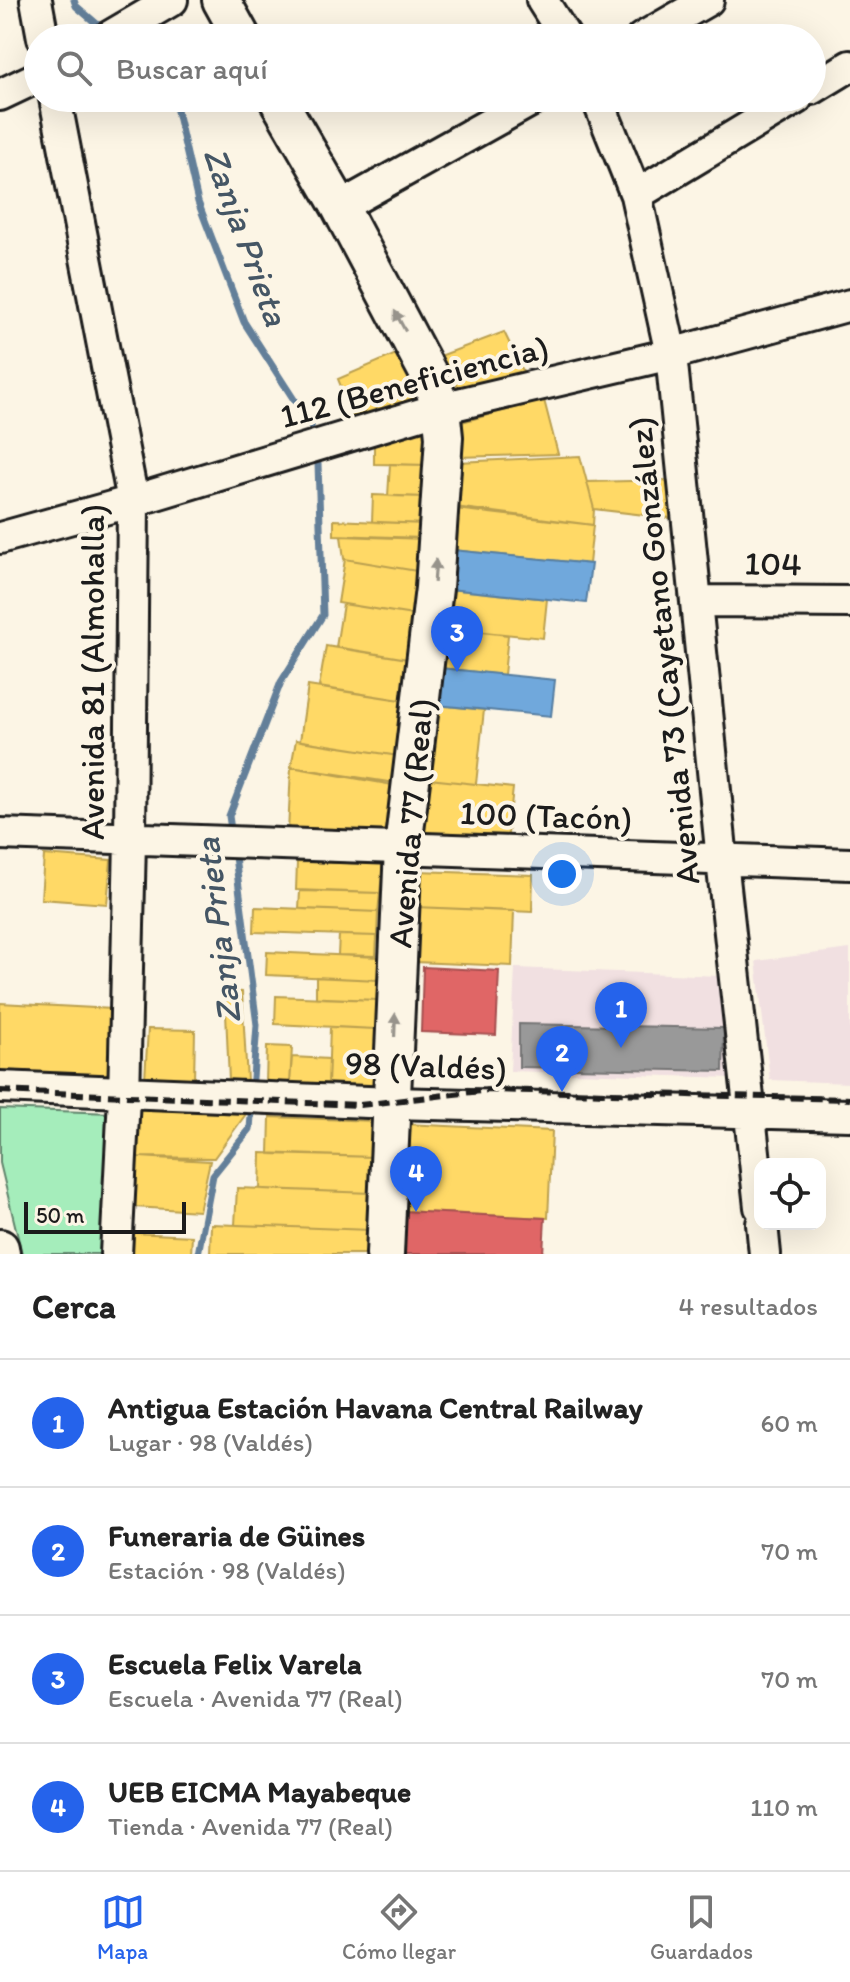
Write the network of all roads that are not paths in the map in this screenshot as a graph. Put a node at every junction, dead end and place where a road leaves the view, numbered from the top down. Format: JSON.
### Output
{"nodes":[{"id":1,"x":36,"y":0,"type":"edge"},
{"id":2,"x":172,"y":0,"type":"edge"},
{"id":3,"x":221,"y":0,"type":"edge"},
{"id":4,"x":542,"y":0,"type":"edge"},
{"id":5,"x":708,"y":0,"type":"edge"},
{"id":6,"x":40,"y":24,"type":"edge"},
{"id":7,"x":131,"y":24,"type":"edge"},
{"id":8,"x":234,"y":24,"type":"edge"},
{"id":9,"x":557,"y":24,"type":"edge"},
{"id":10,"x":666,"y":24,"type":"edge"},
{"id":11,"x":850,"y":66,"type":"edge"},
{"id":12,"x":826,"y":81,"type":"edge"},
{"id":13,"x":24,"y":84,"type":"edge"},
{"id":14,"x":0,"y":95,"type":"edge"},
{"id":15,"x":58,"y":112,"type":"edge"},
{"id":16,"x":285,"y":112,"type":"edge"},
{"id":17,"x":511,"y":112,"type":"edge"},
{"id":18,"x":603,"y":112,"type":"edge"},
{"id":19,"x":774,"y":112,"type":"edge"},
{"id":20,"x":636,"y":195,"type":"junction"},
{"id":21,"x":340,"y":207,"type":"junction"},
{"id":22,"x":850,"y":305,"type":"edge"},
{"id":23,"x":671,"y":354,"type":"junction"},
{"id":24,"x":441,"y":408,"type":"junction"},
{"id":25,"x":133,"y":501,"type":"junction"},
{"id":26,"x":0,"y":538,"type":"edge"},
{"id":27,"x":696,"y":601,"type":"junction"},
{"id":28,"x":850,"y":602,"type":"edge"},
{"id":29,"x":0,"y":834,"type":"edge"},
{"id":30,"x":130,"y":840,"type":"junction"},
{"id":31,"x":403,"y":848,"type":"junction"},
{"id":32,"x":722,"y":860,"type":"junction"},
{"id":33,"x":850,"y":864,"type":"edge"},
{"id":34,"x":0,"y":1087,"type":"edge"},
{"id":35,"x":123,"y":1093,"type":"junction"},
{"id":36,"x":392,"y":1103,"type":"junction"},
{"id":37,"x":749,"y":1112,"type":"junction"},
{"id":38,"x":850,"y":1115,"type":"edge"},
{"id":39,"x":754,"y":1158,"type":"edge"},
{"id":40,"x":763,"y":1230,"type":"edge"},
{"id":41,"x":0,"y":1248,"type":"edge"},
{"id":42,"x":1,"y":1254,"type":"edge"},
{"id":43,"x":116,"y":1254,"type":"edge"},
{"id":44,"x":385,"y":1254,"type":"edge"},
{"id":45,"x":765,"y":1254,"type":"edge"}],
"edges":[{"from":1,"to":6,"type":"street"},
{"from":2,"to":7,"type":"street"},
{"from":3,"to":8,"type":"main road"},
{"from":4,"to":9,"type":"street"},
{"from":5,"to":10,"type":"street"},
{"from":11,"to":12,"type":"street"},
{"from":13,"to":14,"type":"street"},
{"from":15,"to":25,"type":"street","name":"Avenida 81 (Almohalla)"},
{"from":16,"to":21,"type":"main road","name":"Avenida 77 (Real)"},
{"from":17,"to":21,"type":"street"},
{"from":18,"to":20,"type":"street","name":"Avenida 73 (Cayetano González)"},
{"from":19,"to":20,"type":"street"},
{"from":20,"to":23,"type":"street","name":"Avenida 73 (Cayetano González)"},
{"from":24,"to":21,"type":"main road","name":"Avenida 77 (Real)","one_way":true},
{"from":22,"to":23,"type":"street","name":"112 (Beneficiencia)"},
{"from":23,"to":24,"type":"street","name":"112 (Beneficiencia)"},
{"from":23,"to":27,"type":"street","name":"Avenida 73 (Cayetano González)"},
{"from":24,"to":25,"type":"street","name":"112 (Beneficiencia)"},
{"from":31,"to":24,"type":"main road","name":"Avenida 77 (Real)","one_way":true},
{"from":25,"to":26,"type":"street","name":"112 (Beneficiencia)"},
{"from":25,"to":30,"type":"street","name":"Avenida 81 (Almohalla)"},
{"from":27,"to":28,"type":"street","name":"104"},
{"from":27,"to":32,"type":"street","name":"Avenida 73 (Cayetano González)"},
{"from":29,"to":30,"type":"street","name":"100 (Tacón)"},
{"from":30,"to":31,"type":"street","name":"100 (Tacón)"},
{"from":30,"to":35,"type":"street","name":"Avenida 81 (Almohalla)"},
{"from":31,"to":32,"type":"street","name":"100 (Tacón)"},
{"from":36,"to":31,"type":"main road","name":"Avenida 77 (Real)","one_way":true},
{"from":32,"to":33,"type":"street","name":"100 (Tacón)"},
{"from":32,"to":37,"type":"street","name":"Avenida 73 (Cayetano González)"},
{"from":34,"to":35,"type":"street","name":"98 (Valdés)"},
{"from":35,"to":36,"type":"street","name":"98 (Valdés)"},
{"from":35,"to":43,"type":"street","name":"Avenida 81 (Almohalla)"},
{"from":36,"to":37,"type":"street","name":"98 (Valdés)"},
{"from":36,"to":44,"type":"main road","name":"Avenida 77 (Real)"},
{"from":37,"to":38,"type":"street","name":"98 (Valdés)"},
{"from":37,"to":39,"type":"street","name":"Avenida 73 (Cayetano González)"},
{"from":40,"to":45,"type":"street"},
{"from":41,"to":42,"type":"main road"}]}
